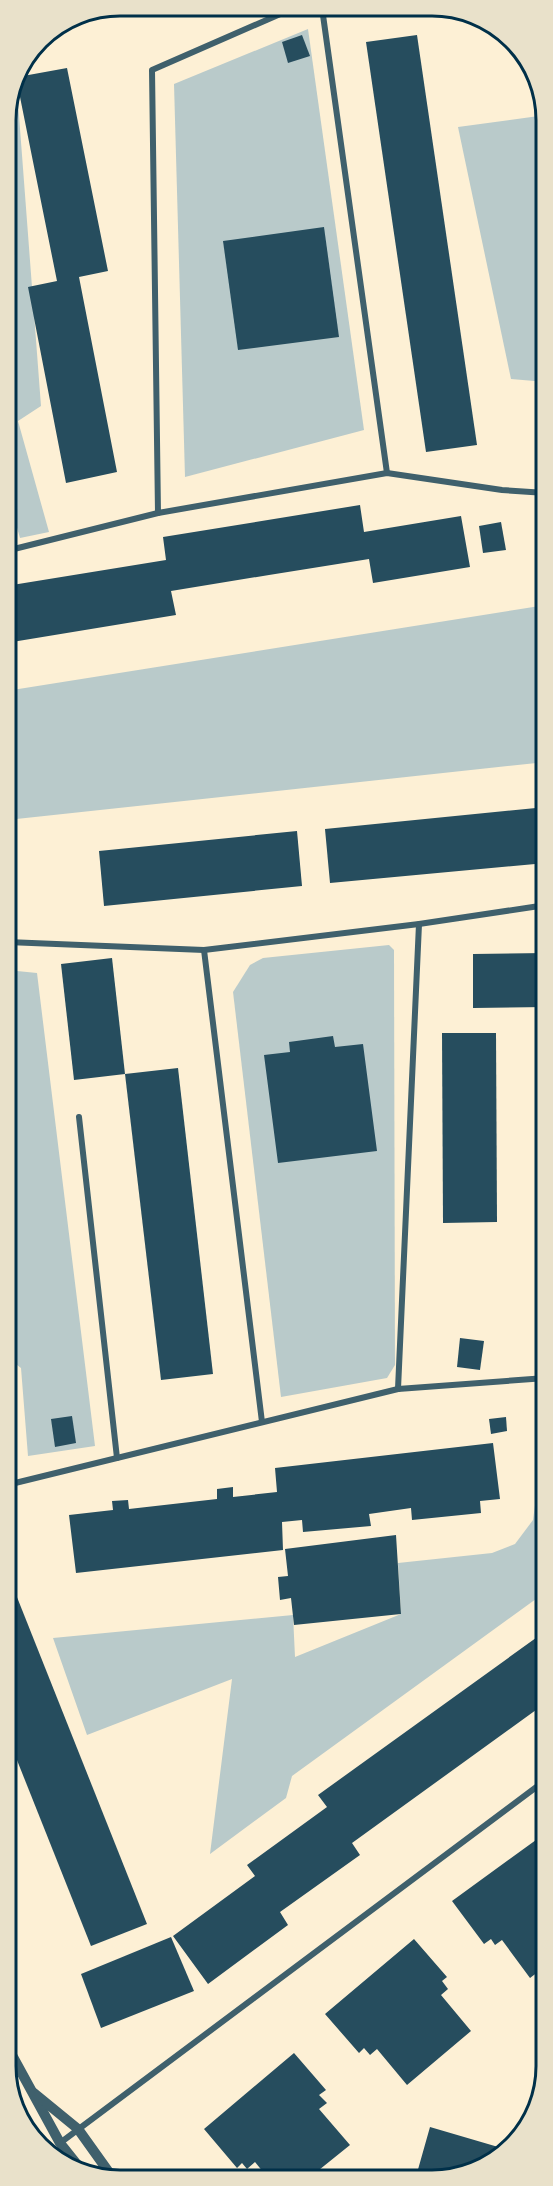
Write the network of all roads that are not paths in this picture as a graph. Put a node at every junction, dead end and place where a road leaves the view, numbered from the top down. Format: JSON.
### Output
{"nodes":[{"id":1,"x":276,"y":16,"type":"edge"},
{"id":2,"x":323,"y":16,"type":"edge"},
{"id":3,"x":387,"y":473,"type":"junction"},
{"id":4,"x":537,"y":493,"type":"edge"},
{"id":5,"x":158,"y":513,"type":"junction"},
{"id":6,"x":17,"y":548,"type":"edge"},
{"id":7,"x":537,"y":906,"type":"edge"},
{"id":8,"x":418,"y":924,"type":"junction"},
{"id":9,"x":17,"y":942,"type":"edge"},
{"id":10,"x":204,"y":950,"type":"junction"},
{"id":11,"x":79,"y":1117,"type":"dead end"},
{"id":12,"x":536,"y":1379,"type":"edge"},
{"id":13,"x":398,"y":1389,"type":"junction"},
{"id":14,"x":262,"y":1422,"type":"junction"},
{"id":15,"x":117,"y":1458,"type":"junction"},
{"id":16,"x":16,"y":1483,"type":"edge"},
{"id":17,"x":536,"y":1787,"type":"edge"},
{"id":18,"x":16,"y":2064,"type":"edge"},
{"id":19,"x":29,"y":2089,"type":"junction"},
{"id":20,"x":78,"y":2129,"type":"junction"},
{"id":21,"x":60,"y":2143,"type":"junction"},
{"id":22,"x":71,"y":2156,"type":"edge"},
{"id":23,"x":106,"y":2169,"type":"edge"}],
"edges":[{"from":1,"to":5,"type":"street"},
{"from":2,"to":3,"type":"street"},
{"from":3,"to":4,"type":"street"},
{"from":3,"to":5,"type":"street"},
{"from":5,"to":6,"type":"street"},
{"from":7,"to":8,"type":"street"},
{"from":8,"to":10,"type":"street"},
{"from":8,"to":13,"type":"street"},
{"from":9,"to":10,"type":"street"},
{"from":10,"to":14,"type":"street"},
{"from":11,"to":15,"type":"street"},
{"from":12,"to":13,"type":"street"},
{"from":13,"to":14,"type":"street"},
{"from":14,"to":15,"type":"street"},
{"from":15,"to":16,"type":"street"},
{"from":17,"to":20,"type":"street"},
{"from":18,"to":19,"type":"street"},
{"from":19,"to":20,"type":"street"},
{"from":19,"to":21,"type":"street"},
{"from":20,"to":21,"type":"street"},
{"from":20,"to":23,"type":"street"},
{"from":21,"to":22,"type":"street"}]}
